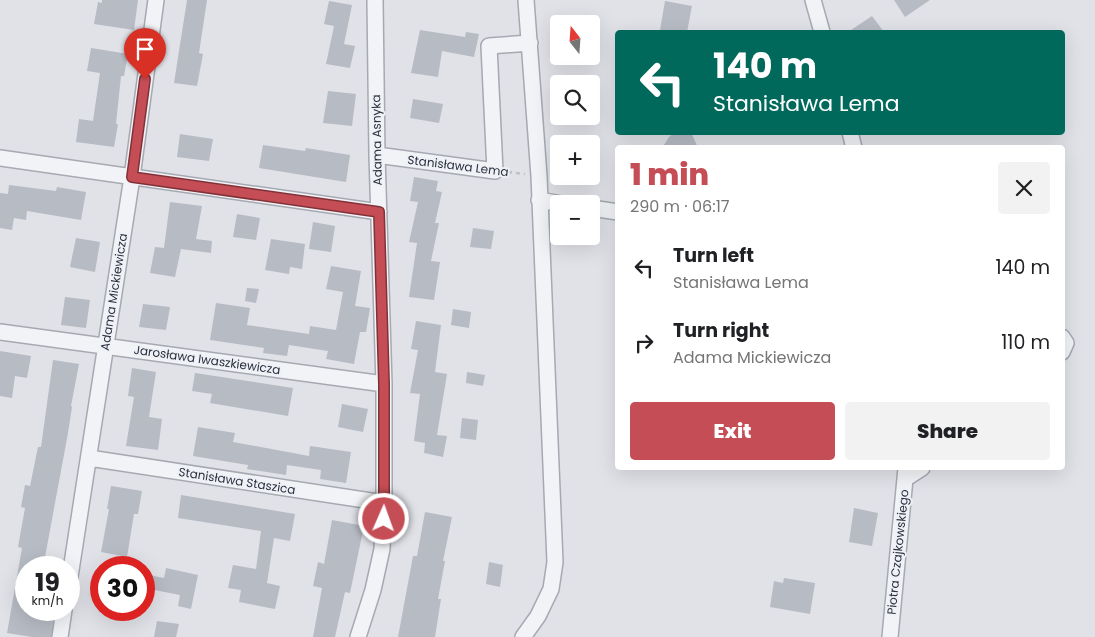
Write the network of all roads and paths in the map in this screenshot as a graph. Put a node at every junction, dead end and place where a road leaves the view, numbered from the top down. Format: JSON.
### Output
{"nodes":[{"id":1,"x":156,"y":0,"type":"edge"},
{"id":2,"x":375,"y":0,"type":"edge"},
{"id":3,"x":526,"y":0,"type":"edge"},
{"id":4,"x":813,"y":0,"type":"edge"},
{"id":5,"x":821,"y":30,"type":"edge"},
{"id":6,"x":530,"y":43,"type":"junction"},
{"id":7,"x":377,"y":155,"type":"junction"},
{"id":8,"x":0,"y":158,"type":"edge"},
{"id":9,"x":496,"y":171,"type":"junction"},
{"id":10,"x":539,"y":176,"type":"junction"},
{"id":11,"x":132,"y":177,"type":"junction"},
{"id":12,"x":539,"y":200,"type":"junction"},
{"id":13,"x":550,"y":202,"type":"edge"},
{"id":14,"x":600,"y":209,"type":"edge"},
{"id":15,"x":379,"y":212,"type":"junction"},
{"id":16,"x":615,"y":212,"type":"edge"},
{"id":17,"x":0,"y":332,"type":"edge"},
{"id":18,"x":105,"y":346,"type":"junction"},
{"id":19,"x":384,"y":384,"type":"junction"},
{"id":20,"x":89,"y":458,"type":"junction"},
{"id":21,"x":906,"y":473,"type":"edge"},
{"id":22,"x":384,"y":504,"type":"junction"},
{"id":23,"x":73,"y":556,"type":"edge"},
{"id":24,"x":62,"y":621,"type":"edge"},
{"id":25,"x":60,"y":637,"type":"edge"},
{"id":26,"x":358,"y":637,"type":"edge"},
{"id":27,"x":523,"y":637,"type":"edge"},
{"id":28,"x":890,"y":637,"type":"edge"}],
"edges":[{"from":1,"to":11,"type":"street","name":"Adama Mickiewicza"},
{"from":2,"to":7,"type":"street","name":"Adama Asnyka"},
{"from":3,"to":6,"type":"street"},
{"from":4,"to":5,"type":"street"},
{"from":6,"to":9,"type":"street"},
{"from":6,"to":10,"type":"street"},
{"from":7,"to":9,"type":"street","name":"Stanisława Lema"},
{"from":7,"to":15,"type":"street","name":"Adama Asnyka"},
{"from":8,"to":11,"type":"street"},
{"from":9,"to":10,"type":"path","name":"Stanisława Lema"},
{"from":10,"to":12,"type":"street"},
{"from":11,"to":15,"type":"street"},
{"from":11,"to":18,"type":"street","name":"Adama Mickiewicza"},
{"from":12,"to":13,"type":"street"},
{"from":12,"to":27,"type":"street"},
{"from":14,"to":16,"type":"street"},
{"from":15,"to":19,"type":"street","name":"Adama Asnyka"},
{"from":17,"to":18,"type":"street","name":"Jarosława Iwaszkiewicza"},
{"from":18,"to":19,"type":"street","name":"Jarosława Iwaszkiewicza"},
{"from":18,"to":20,"type":"street","name":"Adama Mickiewicza"},
{"from":19,"to":22,"type":"street","name":"Adama Asnyka"},
{"from":20,"to":22,"type":"street","name":"Stanisława Staszica"},
{"from":20,"to":23,"type":"street","name":"Adama Mickiewicza"},
{"from":21,"to":28,"type":"street","name":"Piotra Czajkowskiego"},
{"from":22,"to":26,"type":"street","name":"Adama Asnyka"},
{"from":24,"to":25,"type":"street"}]}
